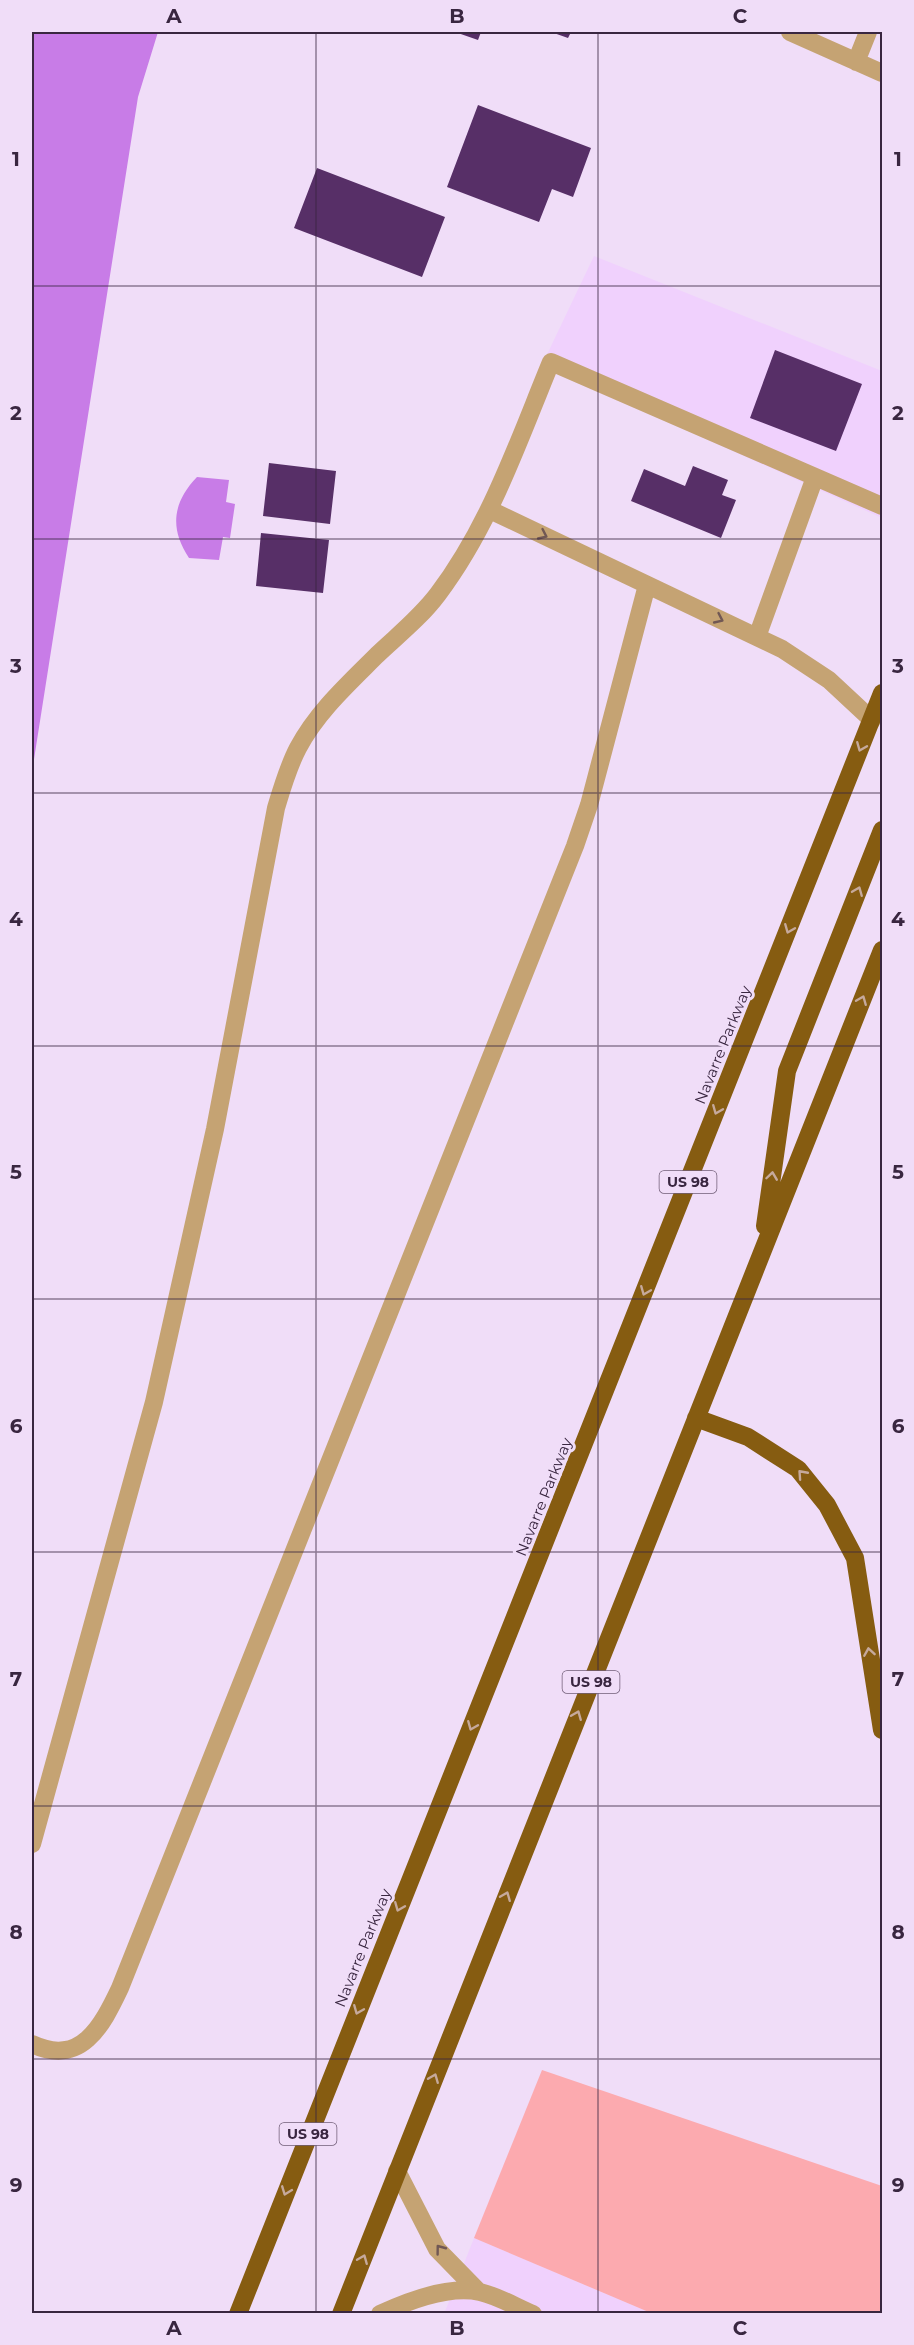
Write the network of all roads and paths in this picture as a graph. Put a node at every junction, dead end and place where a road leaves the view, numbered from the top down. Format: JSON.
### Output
{"nodes":[{"id":1,"x":790,"y":32,"type":"edge"},
{"id":2,"x":868,"y":32,"type":"edge"},
{"id":3,"x":856,"y":62,"type":"junction"},
{"id":4,"x":882,"y":73,"type":"edge"},
{"id":5,"x":815,"y":477,"type":"junction"},
{"id":6,"x":882,"y":506,"type":"edge"},
{"id":7,"x":490,"y":510,"type":"junction"},
{"id":8,"x":647,"y":585,"type":"junction"},
{"id":9,"x":757,"y":637,"type":"junction"},
{"id":10,"x":882,"y":693,"type":"edge"},
{"id":11,"x":872,"y":720,"type":"junction"},
{"id":12,"x":882,"y":830,"type":"edge"},
{"id":13,"x":882,"y":950,"type":"edge"},
{"id":14,"x":761,"y":1255,"type":"junction"},
{"id":15,"x":696,"y":1418,"type":"junction"},
{"id":16,"x":882,"y":1731,"type":"edge"},
{"id":17,"x":32,"y":1844,"type":"edge"},
{"id":18,"x":32,"y":2044,"type":"edge"},
{"id":19,"x":397,"y":2171,"type":"junction"},
{"id":20,"x":479,"y":2292,"type":"junction"},
{"id":21,"x":238,"y":2313,"type":"edge"},
{"id":22,"x":341,"y":2313,"type":"edge"},
{"id":23,"x":380,"y":2313,"type":"edge"},
{"id":24,"x":533,"y":2313,"type":"edge"}],
"edges":[{"from":1,"to":3,"type":"street"},
{"from":2,"to":3,"type":"street"},
{"from":3,"to":4,"type":"street"},
{"from":5,"to":6,"type":"street"},
{"from":5,"to":7,"type":"street"},
{"from":5,"to":9,"type":"street"},
{"from":7,"to":8,"type":"street","one_way":true},
{"from":7,"to":17,"type":"street"},
{"from":8,"to":9,"type":"street","one_way":true},
{"from":8,"to":18,"type":"street"},
{"from":9,"to":11,"type":"street"},
{"from":10,"to":11,"type":"highway","name":"Navarre Parkway","number":"US 98"},
{"from":11,"to":21,"type":"highway","name":"Navarre Parkway","number":"US 98","one_way":true},
{"from":14,"to":12,"type":"highway","one_way":true},
{"from":14,"to":13,"type":"highway","number":"US 98","one_way":true},
{"from":14,"to":15,"type":"highway","number":"US 98"},
{"from":16,"to":15,"type":"highway","one_way":true},
{"from":19,"to":15,"type":"highway","number":"US 98","one_way":true},
{"from":20,"to":19,"type":"street","one_way":true},
{"from":22,"to":19,"type":"highway","number":"US 98","one_way":true},
{"from":20,"to":23,"type":"street"},
{"from":20,"to":24,"type":"street"}]}
